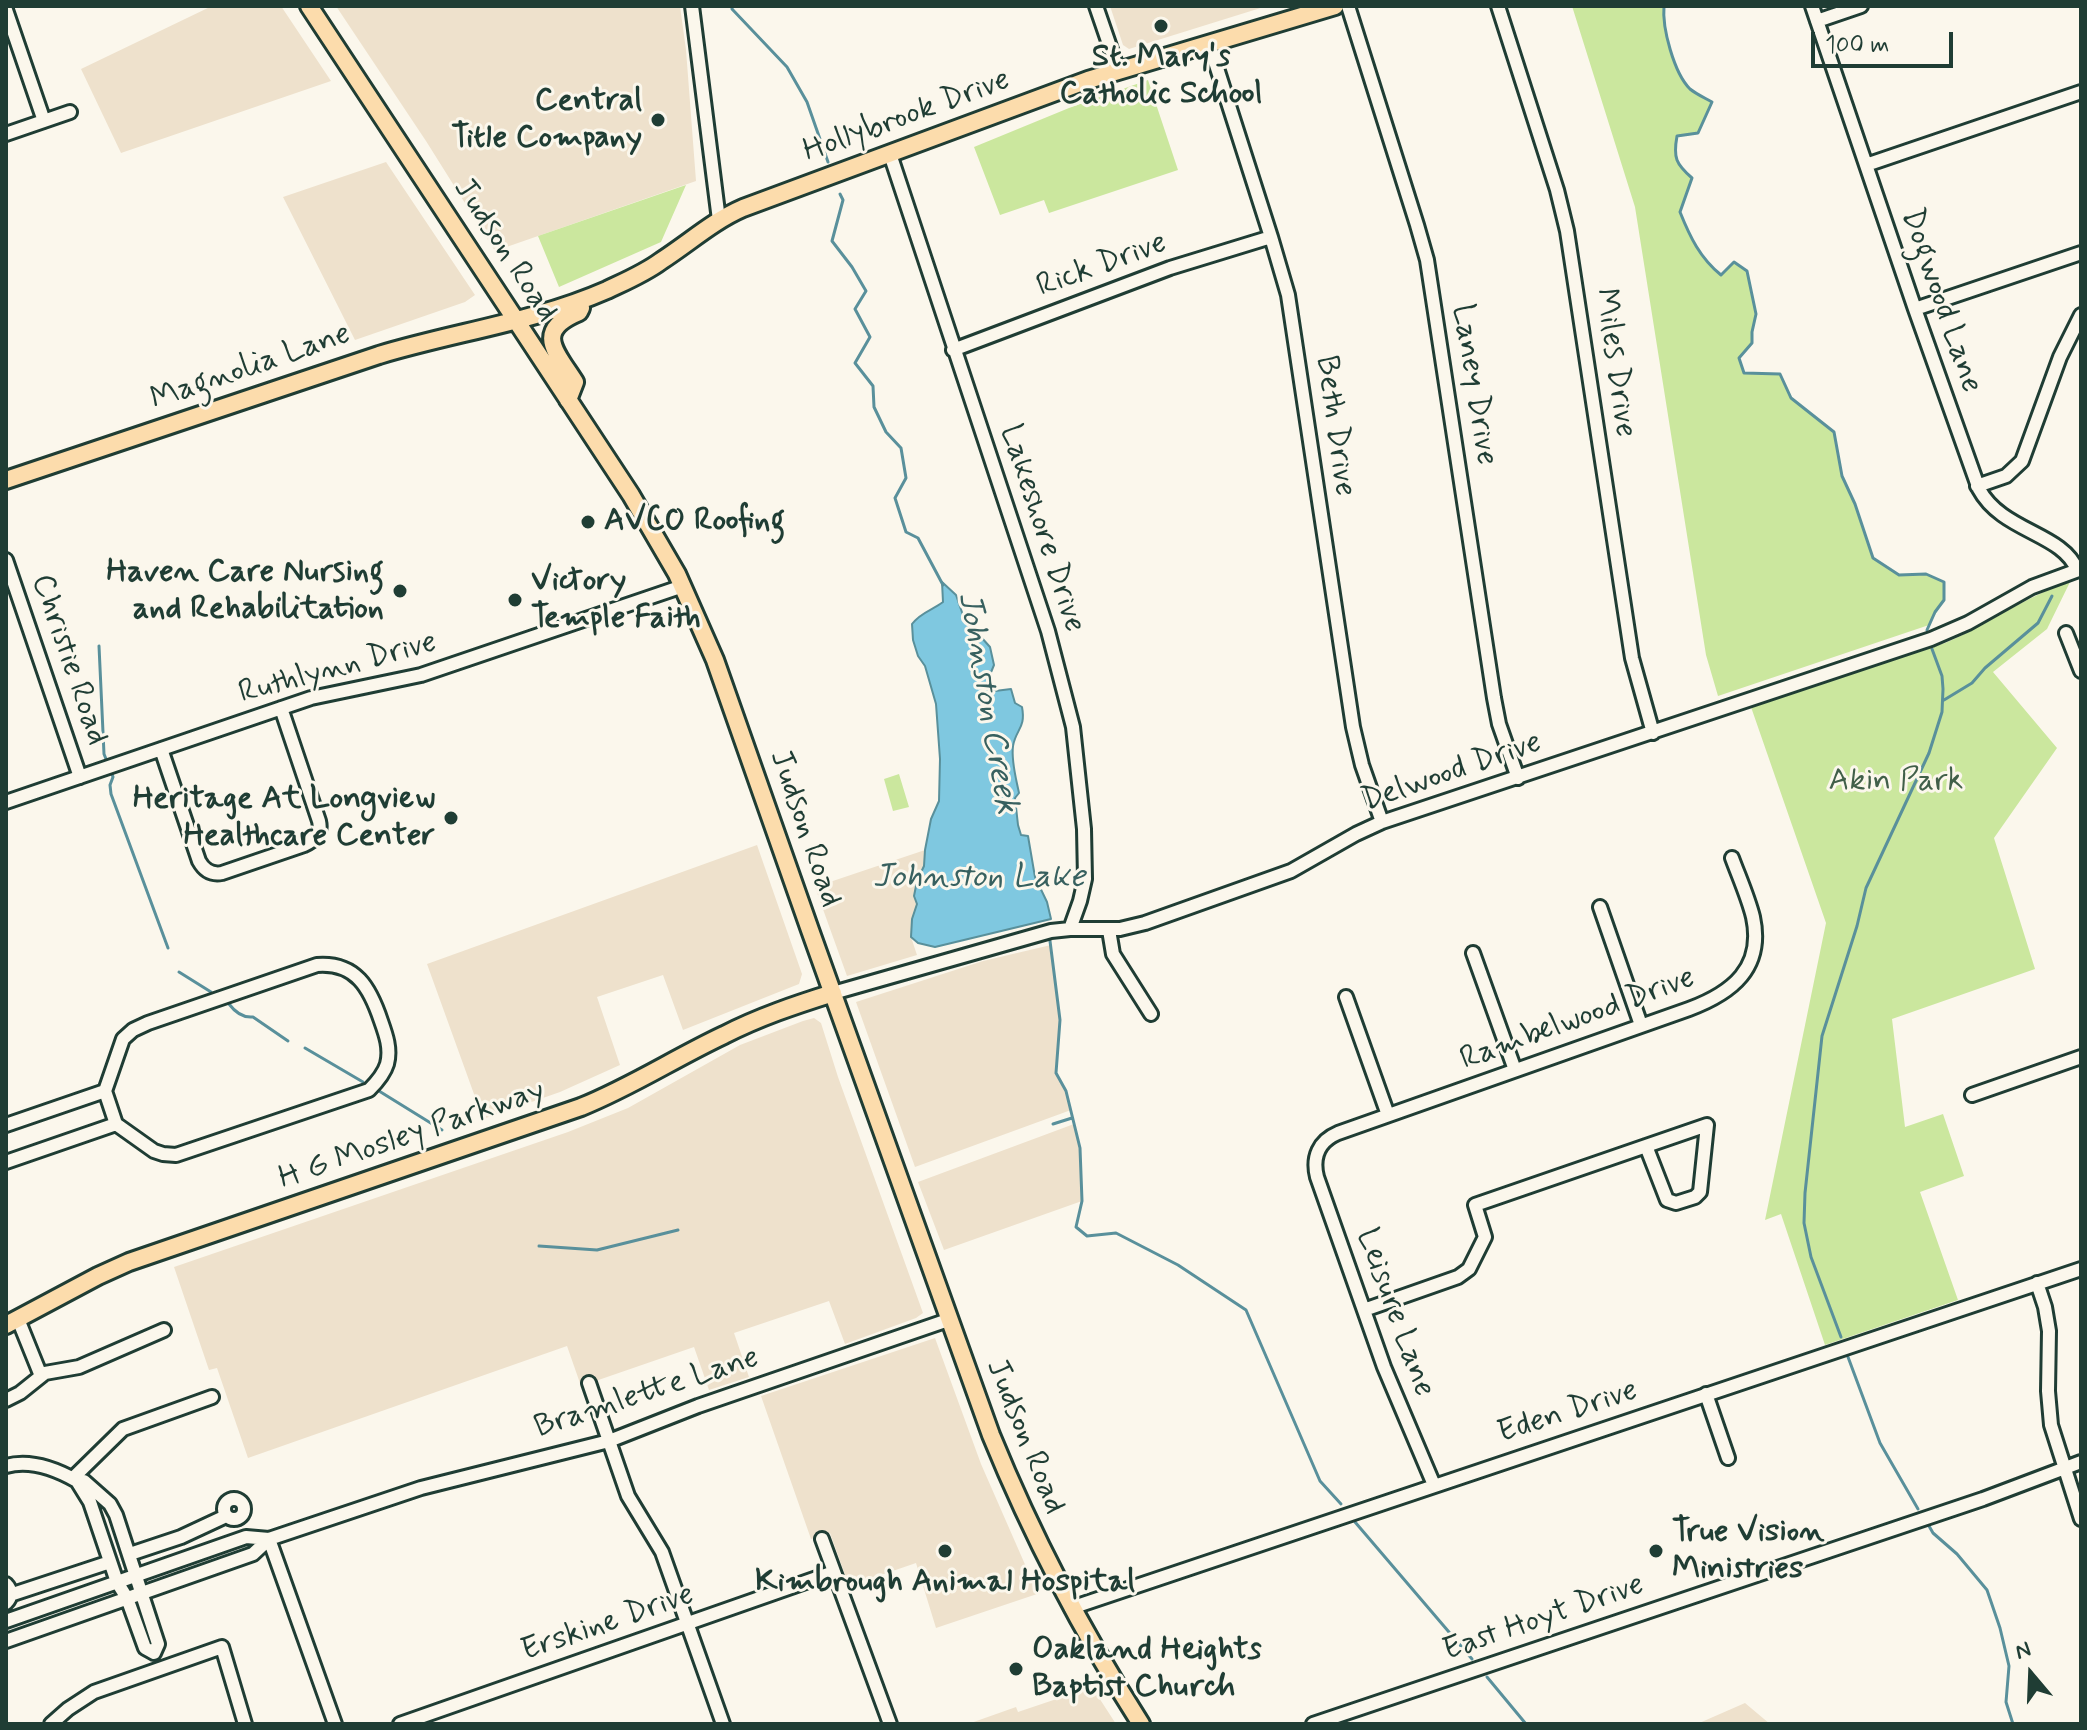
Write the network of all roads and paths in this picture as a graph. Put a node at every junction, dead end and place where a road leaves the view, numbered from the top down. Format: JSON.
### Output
{"nodes":[{"id":1,"x":309,"y":6,"type":"edge"},
{"id":2,"x":692,"y":6,"type":"edge"},
{"id":3,"x":1096,"y":6,"type":"edge"},
{"id":4,"x":1335,"y":6,"type":"edge"},
{"id":5,"x":1348,"y":6,"type":"edge"},
{"id":6,"x":1498,"y":6,"type":"edge"},
{"id":7,"x":1812,"y":6,"type":"edge"},
{"id":8,"x":1861,"y":6,"type":"edge"},
{"id":9,"x":7,"y":8,"type":"edge"},
{"id":10,"x":1817,"y":21,"type":"junction"},
{"id":11,"x":1209,"y":43,"type":"junction"},
{"id":12,"x":1118,"y":70,"type":"junction"},
{"id":13,"x":2081,"y":92,"type":"edge"},
{"id":14,"x":70,"y":112,"type":"dead end"},
{"id":15,"x":44,"y":121,"type":"junction"},
{"id":16,"x":6,"y":134,"type":"edge"},
{"id":17,"x":890,"y":154,"type":"junction"},
{"id":18,"x":1866,"y":165,"type":"junction"},
{"id":19,"x":719,"y":220,"type":"junction"},
{"id":20,"x":1271,"y":237,"type":"junction"},
{"id":21,"x":2081,"y":253,"type":"edge"},
{"id":22,"x":585,"y":299,"type":"junction"},
{"id":23,"x":1915,"y":309,"type":"junction"},
{"id":24,"x":2081,"y":315,"type":"edge"},
{"id":25,"x":517,"y":321,"type":"junction"},
{"id":26,"x":953,"y":350,"type":"junction"},
{"id":27,"x":568,"y":400,"type":"junction"},
{"id":28,"x":6,"y":480,"type":"edge"},
{"id":29,"x":1977,"y":486,"type":"junction"},
{"id":30,"x":6,"y":560,"type":"edge"},
{"id":31,"x":2079,"y":570,"type":"edge"},
{"id":32,"x":683,"y":586,"type":"junction"},
{"id":33,"x":2066,"y":633,"type":"dead end"},
{"id":34,"x":2081,"y":671,"type":"edge"},
{"id":35,"x":281,"y":708,"type":"junction"},
{"id":36,"x":1653,"y":733,"type":"junction"},
{"id":37,"x":161,"y":749,"type":"junction"},
{"id":38,"x":80,"y":777,"type":"junction"},
{"id":39,"x":1518,"y":778,"type":"junction"},
{"id":40,"x":6,"y":802,"type":"edge"},
{"id":41,"x":1382,"y":822,"type":"junction"},
{"id":42,"x":1732,"y":858,"type":"dead end"},
{"id":43,"x":1600,"y":907,"type":"dead end"},
{"id":44,"x":1070,"y":929,"type":"junction"},
{"id":45,"x":1109,"y":930,"type":"junction"},
{"id":46,"x":1473,"y":953,"type":"dead end"},
{"id":47,"x":833,"y":993,"type":"junction"},
{"id":48,"x":1346,"y":997,"type":"dead end"},
{"id":49,"x":1151,"y":1014,"type":"dead end"},
{"id":50,"x":1641,"y":1025,"type":"junction"},
{"id":51,"x":2081,"y":1057,"type":"edge"},
{"id":52,"x":1515,"y":1070,"type":"junction"},
{"id":53,"x":105,"y":1091,"type":"junction"},
{"id":54,"x":1972,"y":1095,"type":"dead end"},
{"id":55,"x":1388,"y":1115,"type":"junction"},
{"id":56,"x":116,"y":1124,"type":"junction"},
{"id":57,"x":6,"y":1125,"type":"edge"},
{"id":58,"x":1646,"y":1146,"type":"junction"},
{"id":59,"x":1317,"y":1155,"type":"joint"},
{"id":60,"x":6,"y":1162,"type":"edge"},
{"id":61,"x":2081,"y":1269,"type":"edge"},
{"id":62,"x":2037,"y":1283,"type":"junction"},
{"id":63,"x":1364,"y":1310,"type":"junction"},
{"id":64,"x":948,"y":1320,"type":"junction"},
{"id":65,"x":12,"y":1322,"type":"edge"},
{"id":66,"x":164,"y":1330,"type":"dead end"},
{"id":67,"x":41,"y":1376,"type":"junction"},
{"id":68,"x":589,"y":1383,"type":"dead end"},
{"id":69,"x":1706,"y":1394,"type":"junction"},
{"id":70,"x":212,"y":1397,"type":"dead end"},
{"id":71,"x":6,"y":1400,"type":"edge"},
{"id":72,"x":609,"y":1441,"type":"junction"},
{"id":73,"x":1728,"y":1458,"type":"dead end"},
{"id":74,"x":2081,"y":1462,"type":"edge"},
{"id":75,"x":6,"y":1466,"type":"edge"},
{"id":76,"x":2064,"y":1468,"type":"junction"},
{"id":77,"x":75,"y":1479,"type":"junction"},
{"id":78,"x":1434,"y":1485,"type":"junction"},
{"id":79,"x":226,"y":1516,"type":"dead end"},
{"id":80,"x":2081,"y":1519,"type":"edge"},
{"id":81,"x":269,"y":1539,"type":"junction"},
{"id":82,"x":822,"y":1539,"type":"dead end"},
{"id":83,"x":130,"y":1554,"type":"junction"},
{"id":84,"x":110,"y":1562,"type":"junction"},
{"id":85,"x":834,"y":1572,"type":"junction"},
{"id":86,"x":137,"y":1575,"type":"junction"},
{"id":87,"x":117,"y":1582,"type":"junction"},
{"id":88,"x":142,"y":1593,"type":"junction"},
{"id":89,"x":7,"y":1594,"type":"edge"},
{"id":90,"x":127,"y":1598,"type":"junction"},
{"id":91,"x":1071,"y":1608,"type":"junction"},
{"id":92,"x":6,"y":1621,"type":"edge"},
{"id":93,"x":687,"y":1624,"type":"junction"},
{"id":94,"x":6,"y":1641,"type":"edge"},
{"id":95,"x":154,"y":1653,"type":"junction"},
{"id":96,"x":159,"y":1669,"type":"junction"},
{"id":97,"x":51,"y":1724,"type":"edge"},
{"id":98,"x":245,"y":1724,"type":"edge"},
{"id":99,"x":335,"y":1724,"type":"edge"},
{"id":100,"x":400,"y":1724,"type":"edge"},
{"id":101,"x":723,"y":1724,"type":"edge"},
{"id":102,"x":890,"y":1724,"type":"edge"},
{"id":103,"x":1141,"y":1724,"type":"edge"},
{"id":104,"x":1313,"y":1724,"type":"edge"}],
"edges":[{"from":1,"to":25,"type":"main road","name":"Judson Road"},
{"from":2,"to":19,"type":"street"},
{"from":3,"to":12,"type":"street"},
{"from":4,"to":11,"type":"main road","name":"Hollybrook Drive"},
{"from":5,"to":39,"type":"street","name":"Laney Drive"},
{"from":6,"to":36,"type":"street","name":"Miles Drive"},
{"from":7,"to":10,"type":"street","name":"Dogwood Lane"},
{"from":8,"to":10,"type":"street"},
{"from":9,"to":15,"type":"street"},
{"from":10,"to":18,"type":"street","name":"Dogwood Lane"},
{"from":11,"to":12,"type":"main road","name":"Hollybrook Drive"},
{"from":11,"to":20,"type":"street","name":"Beth Drive"},
{"from":12,"to":17,"type":"main road","name":"Hollybrook Drive"},
{"from":13,"to":18,"type":"street"},
{"from":14,"to":15,"type":"street"},
{"from":15,"to":16,"type":"street"},
{"from":17,"to":19,"type":"main road","name":"Hollybrook Drive"},
{"from":17,"to":26,"type":"street","name":"Lakeshore Drive"},
{"from":18,"to":23,"type":"street","name":"Dogwood Lane"},
{"from":19,"to":22,"type":"main road","name":"Hollybrook Drive"},
{"from":20,"to":26,"type":"street","name":"Rick Drive"},
{"from":20,"to":41,"type":"street","name":"Beth Drive"},
{"from":21,"to":23,"type":"street"},
{"from":22,"to":25,"type":"main road","name":"Hollybrook Drive"},
{"from":22,"to":27,"type":"main road"},
{"from":23,"to":29,"type":"street","name":"Dogwood Lane"},
{"from":24,"to":29,"type":"street"},
{"from":25,"to":27,"type":"main road","name":"Judson Road"},
{"from":25,"to":28,"type":"main road","name":"Magnolia Lane"},
{"from":26,"to":44,"type":"street","name":"Lakeshore Drive"},
{"from":27,"to":32,"type":"main road","name":"Judson Road"},
{"from":29,"to":31,"type":"street","name":"Dogwood Lane"},
{"from":30,"to":38,"type":"street","name":"Christie Road"},
{"from":31,"to":36,"type":"street","name":"Delwood Drive"},
{"from":32,"to":35,"type":"street","name":"Ruthlynn Drive"},
{"from":32,"to":47,"type":"main road","name":"Judson Road"},
{"from":33,"to":34,"type":"street"},
{"from":35,"to":37,"type":"street","name":"Ruthlynn Drive"},
{"from":35,"to":37,"type":"street"},
{"from":36,"to":39,"type":"street","name":"Delwood Drive"},
{"from":37,"to":38,"type":"street","name":"Ruthlynn Drive"},
{"from":38,"to":40,"type":"street","name":"Ruthlynn Drive"},
{"from":39,"to":41,"type":"street","name":"Delwood Drive"},
{"from":41,"to":45,"type":"street","name":"Delwood Drive"},
{"from":42,"to":50,"type":"street","name":"Rambelwood Drive"},
{"from":43,"to":50,"type":"street"},
{"from":44,"to":45,"type":"street","name":"Delwood Drive"},
{"from":44,"to":47,"type":"street","name":"Delwood Drive"},
{"from":45,"to":49,"type":"street"},
{"from":46,"to":52,"type":"street"},
{"from":47,"to":64,"type":"main road","name":"Judson Road"},
{"from":47,"to":65,"type":"main road","name":"H G Mosley Parkway"},
{"from":48,"to":55,"type":"street"},
{"from":50,"to":52,"type":"street","name":"Rambelwood Drive"},
{"from":51,"to":54,"type":"street"},
{"from":52,"to":55,"type":"street","name":"Rambelwood Drive"},
{"from":53,"to":56,"type":"street"},
{"from":53,"to":56,"type":"street"},
{"from":53,"to":57,"type":"street"},
{"from":55,"to":59,"type":"street","name":"Rambelwood Drive"},
{"from":56,"to":60,"type":"street"},
{"from":58,"to":58,"type":"street"},
{"from":58,"to":63,"type":"street"},
{"from":59,"to":63,"type":"street","name":"Leisure Lane"},
{"from":61,"to":62,"type":"street","name":"Eden Drive"},
{"from":62,"to":69,"type":"street","name":"Eden Drive"},
{"from":62,"to":76,"type":"street"},
{"from":63,"to":78,"type":"street","name":"Leisure Lane"},
{"from":64,"to":72,"type":"street","name":"Bramlette Lane"},
{"from":64,"to":91,"type":"main road","name":"Judson Road"},
{"from":65,"to":67,"type":"street"},
{"from":66,"to":67,"type":"street"},
{"from":67,"to":71,"type":"street"},
{"from":68,"to":72,"type":"street"},
{"from":69,"to":73,"type":"street"},
{"from":69,"to":78,"type":"street","name":"Eden Drive"},
{"from":70,"to":77,"type":"street"},
{"from":72,"to":81,"type":"street","name":"Bramlette Lane"},
{"from":72,"to":93,"type":"street"},
{"from":74,"to":76,"type":"street","name":"East Hoyt Drive"},
{"from":75,"to":77,"type":"street"},
{"from":76,"to":80,"type":"street"},
{"from":76,"to":104,"type":"street","name":"East Hoyt Drive"},
{"from":77,"to":83,"type":"street"},
{"from":77,"to":84,"type":"street"},
{"from":78,"to":91,"type":"street","name":"Eden Drive"},
{"from":79,"to":83,"type":"street"},
{"from":81,"to":86,"type":"street","name":"Bramlette Lane"},
{"from":81,"to":88,"type":"street","name":"Bramlette Lane"},
{"from":81,"to":99,"type":"street"},
{"from":82,"to":85,"type":"street"},
{"from":83,"to":86,"type":"street"},
{"from":84,"to":87,"type":"street"},
{"from":84,"to":89,"type":"street"},
{"from":85,"to":93,"type":"street","name":"Erskine Drive"},
{"from":85,"to":102,"type":"street"},
{"from":86,"to":87,"type":"street","name":"Bramlette Lane"},
{"from":86,"to":88,"type":"street"},
{"from":87,"to":90,"type":"street"},
{"from":87,"to":92,"type":"street","name":"Bramlette Lane"},
{"from":88,"to":90,"type":"street","name":"Bramlette Lane"},
{"from":88,"to":95,"type":"street"},
{"from":90,"to":94,"type":"street","name":"Bramlette Lane"},
{"from":90,"to":95,"type":"street"},
{"from":91,"to":103,"type":"main road","name":"Judson Road"},
{"from":93,"to":100,"type":"street","name":"Erskine Drive"},
{"from":93,"to":101,"type":"street"},
{"from":95,"to":96,"type":"street"},
{"from":96,"to":97,"type":"street"},
{"from":96,"to":98,"type":"street"}]}
